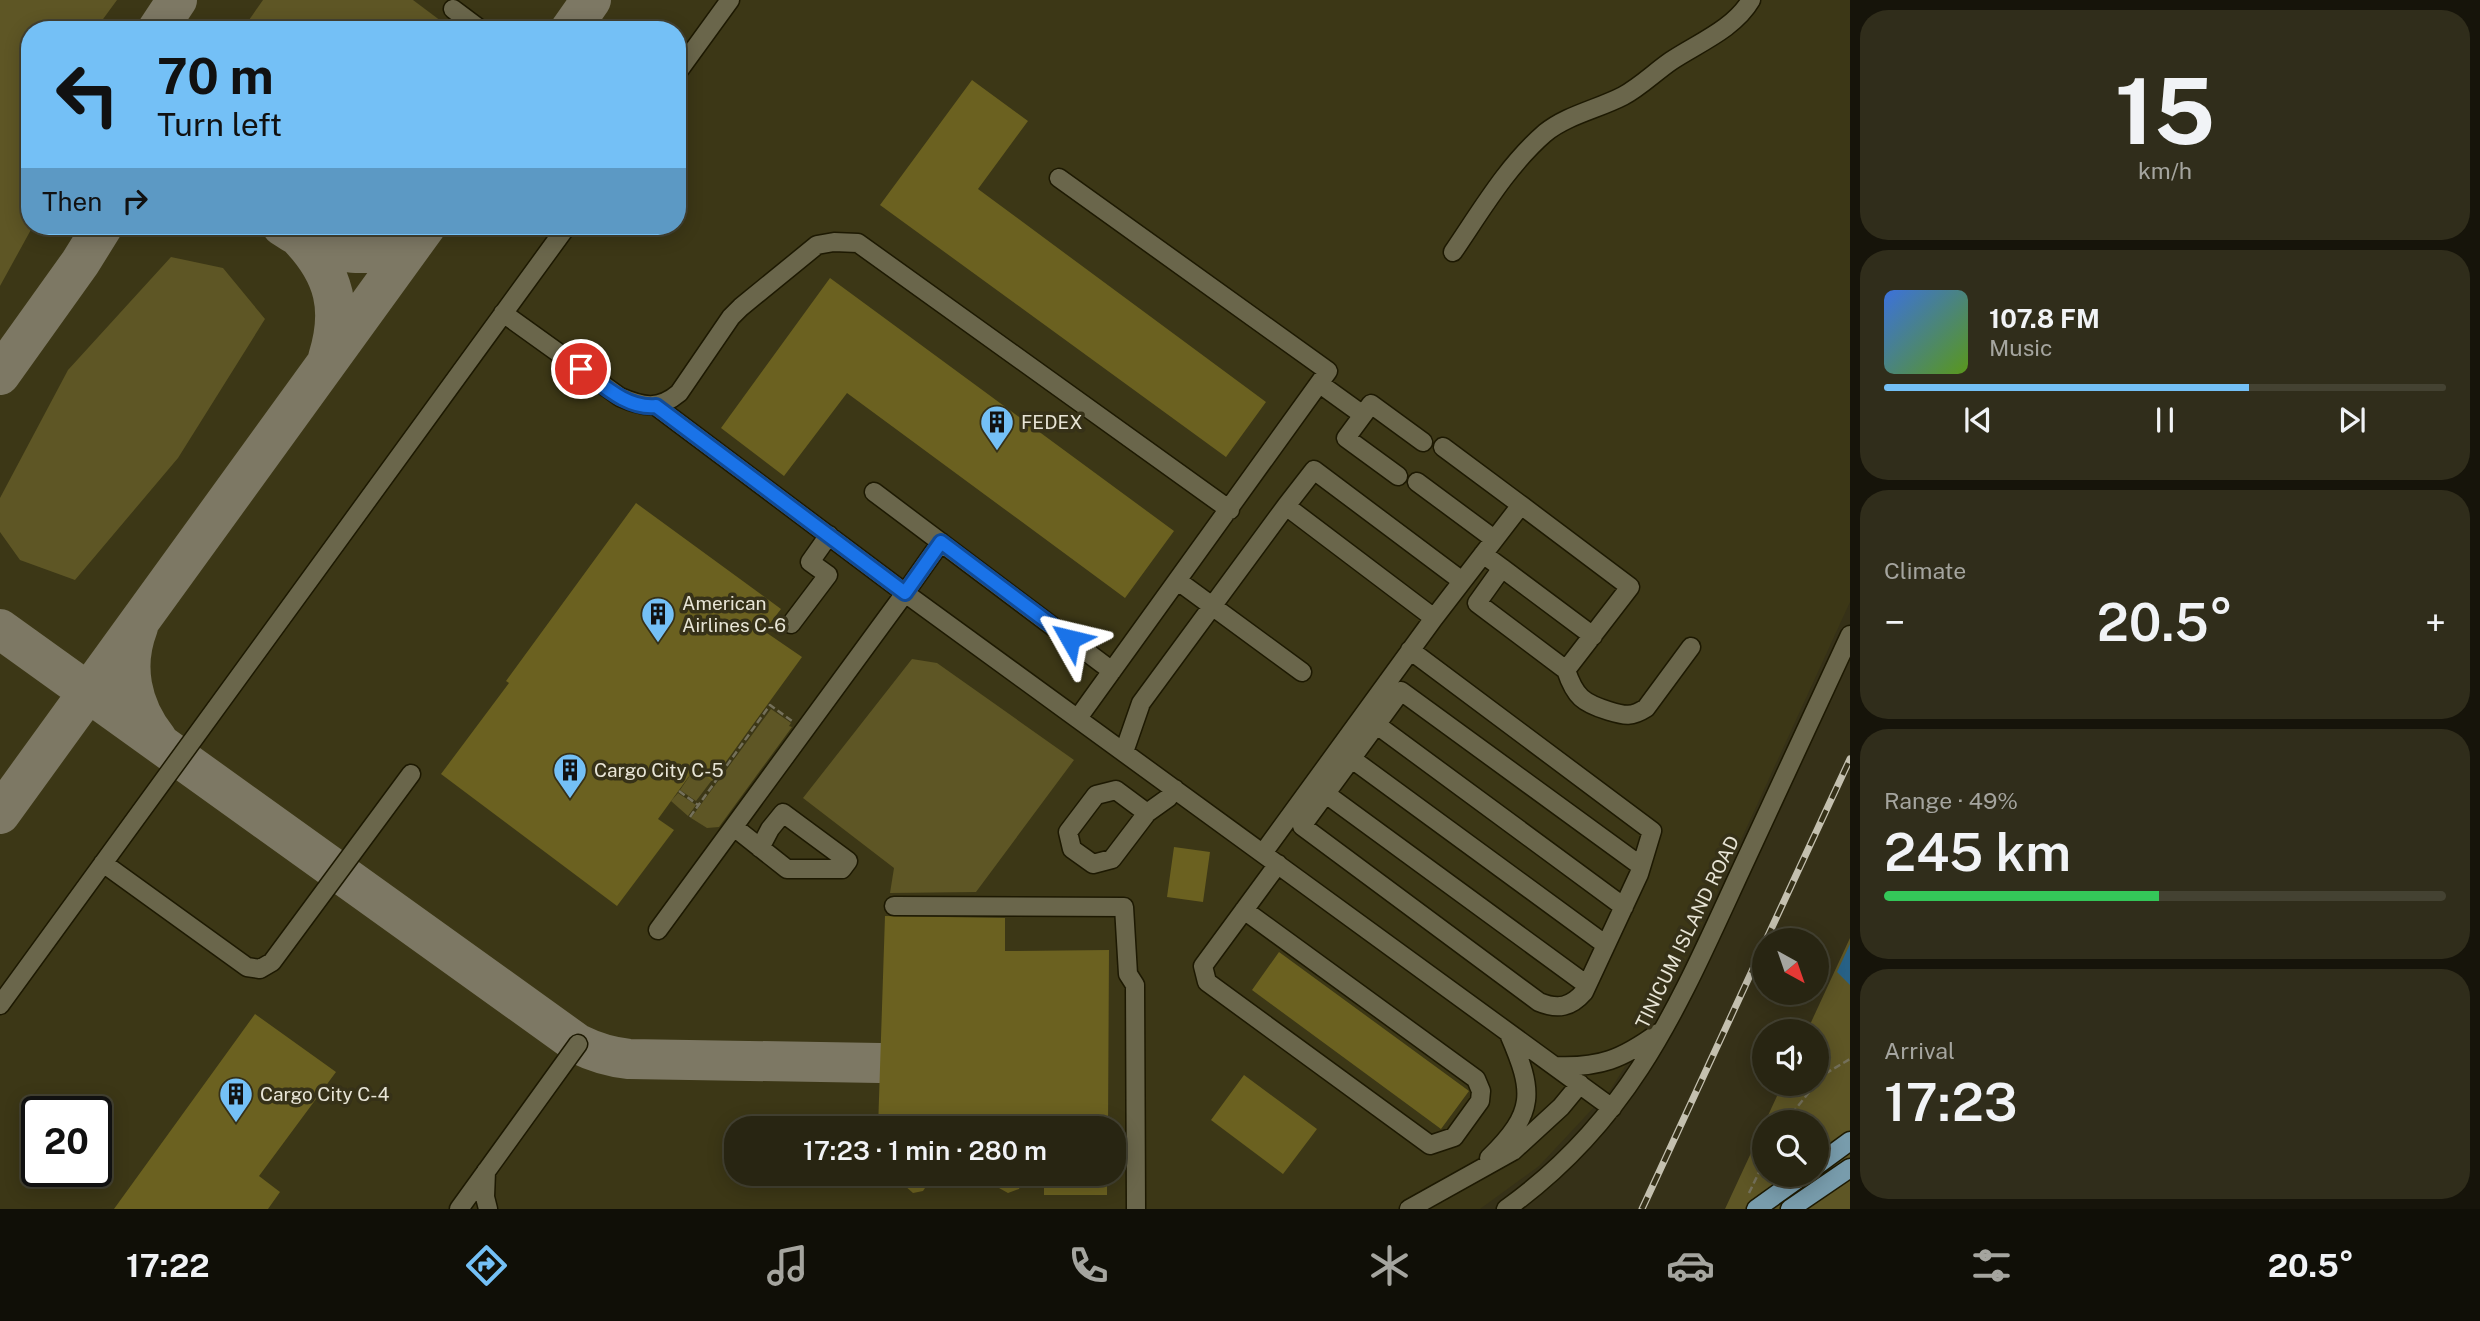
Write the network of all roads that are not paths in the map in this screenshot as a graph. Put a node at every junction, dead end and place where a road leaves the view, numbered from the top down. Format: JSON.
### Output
{"nodes":[{"id":1,"x":730,"y":0,"type":"edge"},
{"id":2,"x":1751,"y":0,"type":"edge"},
{"id":3,"x":453,"y":9,"type":"dead end"},
{"id":4,"x":469,"y":21,"type":"edge"},
{"id":5,"x":686,"y":61,"type":"edge"},
{"id":6,"x":1059,"y":178,"type":"dead end"},
{"id":7,"x":560,"y":235,"type":"edge"},
{"id":8,"x":1453,"y":252,"type":"dead end"},
{"id":9,"x":503,"y":313,"type":"junction"},
{"id":10,"x":1320,"y":384,"type":"junction"},
{"id":11,"x":656,"y":406,"type":"junction"},
{"id":12,"x":1363,"y":415,"type":"junction"},
{"id":13,"x":1423,"y":442,"type":"dead end"},
{"id":14,"x":1443,"y":447,"type":"dead end"},
{"id":15,"x":1398,"y":476,"type":"dead end"},
{"id":16,"x":1417,"y":482,"type":"dead end"},
{"id":17,"x":874,"y":492,"type":"dead end"},
{"id":18,"x":1521,"y":505,"type":"junction"},
{"id":19,"x":1286,"y":506,"type":"junction"},
{"id":20,"x":1230,"y":510,"type":"junction"},
{"id":21,"x":829,"y":535,"type":"junction"},
{"id":22,"x":941,"y":542,"type":"junction"},
{"id":23,"x":1489,"y":546,"type":"junction"},
{"id":24,"x":1502,"y":568,"type":"junction"},
{"id":25,"x":1178,"y":581,"type":"junction"},
{"id":26,"x":1462,"y":581,"type":"junction"},
{"id":27,"x":905,"y":593,"type":"junction"},
{"id":28,"x":1213,"y":605,"type":"junction"},
{"id":29,"x":1434,"y":618,"type":"junction"},
{"id":30,"x":791,"y":625,"type":"dead end"},
{"id":31,"x":1850,"y":635,"type":"edge"},
{"id":32,"x":1593,"y":636,"type":"junction"},
{"id":33,"x":1691,"y":647,"type":"dead end"},
{"id":34,"x":1410,"y":650,"type":"junction"},
{"id":35,"x":1566,"y":670,"type":"junction"},
{"id":36,"x":1112,"y":671,"type":"junction"},
{"id":37,"x":1302,"y":672,"type":"dead end"},
{"id":38,"x":1078,"y":718,"type":"junction"},
{"id":39,"x":1377,"y":725,"type":"junction"},
{"id":40,"x":1124,"y":752,"type":"junction"},
{"id":41,"x":1352,"y":759,"type":"junction"},
{"id":42,"x":411,"y":774,"type":"dead end"},
{"id":43,"x":1175,"y":789,"type":"junction"},
{"id":44,"x":1326,"y":793,"type":"junction"},
{"id":45,"x":1147,"y":813,"type":"junction"},
{"id":46,"x":734,"y":827,"type":"junction"},
{"id":47,"x":760,"y":848,"type":"junction"},
{"id":48,"x":1263,"y":853,"type":"junction"},
{"id":49,"x":103,"y":863,"type":"junction"},
{"id":50,"x":1278,"y":864,"type":"junction"},
{"id":51,"x":1641,"y":866,"type":"junction"},
{"id":52,"x":894,"y":906,"type":"dead end"},
{"id":53,"x":1624,"y":907,"type":"junction"},
{"id":54,"x":1244,"y":910,"type":"junction"},
{"id":55,"x":658,"y":930,"type":"dead end"},
{"id":56,"x":1606,"y":945,"type":"junction"},
{"id":57,"x":1587,"y":985,"type":"junction"},
{"id":58,"x":0,"y":1004,"type":"edge"},
{"id":59,"x":1666,"y":1027,"type":"junction"},
{"id":60,"x":1509,"y":1032,"type":"junction"},
{"id":61,"x":578,"y":1044,"type":"dead end"},
{"id":62,"x":1555,"y":1066,"type":"junction"},
{"id":63,"x":1580,"y":1084,"type":"junction"},
{"id":64,"x":1612,"y":1108,"type":"junction"},
{"id":65,"x":1850,"y":1141,"type":"edge"},
{"id":66,"x":1829,"y":1156,"type":"edge"},
{"id":67,"x":1850,"y":1168,"type":"edge"},
{"id":68,"x":486,"y":1171,"type":"junction"},
{"id":69,"x":1474,"y":1172,"type":"junction"},
{"id":70,"x":1784,"y":1187,"type":"edge"},
{"id":71,"x":1751,"y":1204,"type":"edge"},
{"id":72,"x":459,"y":1209,"type":"edge"},
{"id":73,"x":488,"y":1209,"type":"edge"},
{"id":74,"x":1136,"y":1209,"type":"edge"},
{"id":75,"x":1409,"y":1209,"type":"edge"},
{"id":76,"x":1506,"y":1209,"type":"edge"},
{"id":77,"x":1790,"y":1209,"type":"edge"}],
"edges":[{"from":1,"to":5,"type":"street"},
{"from":2,"to":8,"type":"street"},
{"from":3,"to":4,"type":"street"},
{"from":6,"to":10,"type":"street"},
{"from":7,"to":9,"type":"street"},
{"from":9,"to":11,"type":"street"},
{"from":9,"to":49,"type":"street"},
{"from":10,"to":12,"type":"street"},
{"from":10,"to":20,"type":"street"},
{"from":11,"to":20,"type":"street"},
{"from":11,"to":21,"type":"street"},
{"from":12,"to":13,"type":"street"},
{"from":12,"to":15,"type":"street"},
{"from":14,"to":18,"type":"street"},
{"from":16,"to":23,"type":"street"},
{"from":17,"to":22,"type":"street"},
{"from":18,"to":23,"type":"street"},
{"from":18,"to":32,"type":"street"},
{"from":19,"to":26,"type":"street"},
{"from":19,"to":28,"type":"street"},
{"from":19,"to":29,"type":"street"},
{"from":20,"to":25,"type":"street"},
{"from":21,"to":27,"type":"street"},
{"from":21,"to":30,"type":"street"},
{"from":22,"to":27,"type":"street"},
{"from":22,"to":36,"type":"street"},
{"from":23,"to":24,"type":"street"},
{"from":23,"to":26,"type":"street"},
{"from":24,"to":32,"type":"street"},
{"from":24,"to":35,"type":"street"},
{"from":25,"to":28,"type":"street"},
{"from":25,"to":36,"type":"street"},
{"from":26,"to":29,"type":"street"},
{"from":27,"to":38,"type":"street"},
{"from":27,"to":46,"type":"street"},
{"from":28,"to":37,"type":"street"},
{"from":28,"to":40,"type":"street"},
{"from":29,"to":34,"type":"street"},
{"from":31,"to":59,"type":"street","name":"TINICUM ISLAND ROAD"},
{"from":32,"to":35,"type":"street"},
{"from":33,"to":35,"type":"street"},
{"from":34,"to":48,"type":"street"},
{"from":34,"to":51,"type":"street"},
{"from":36,"to":38,"type":"street"},
{"from":38,"to":40,"type":"street"},
{"from":39,"to":41,"type":"street"},
{"from":39,"to":51,"type":"street"},
{"from":39,"to":53,"type":"street"},
{"from":40,"to":43,"type":"street"},
{"from":41,"to":44,"type":"street"},
{"from":41,"to":56,"type":"street"},
{"from":42,"to":49,"type":"street"},
{"from":43,"to":45,"type":"street"},
{"from":43,"to":48,"type":"street"},
{"from":44,"to":57,"type":"street"},
{"from":44,"to":57,"type":"street"},
{"from":45,"to":45,"type":"street"},
{"from":46,"to":47,"type":"street"},
{"from":46,"to":55,"type":"street"},
{"from":47,"to":47,"type":"street"},
{"from":48,"to":50,"type":"street"},
{"from":49,"to":58,"type":"street"},
{"from":50,"to":54,"type":"street"},
{"from":50,"to":60,"type":"street"},
{"from":51,"to":53,"type":"street"},
{"from":52,"to":74,"type":"street"},
{"from":53,"to":56,"type":"street"},
{"from":54,"to":54,"type":"street"},
{"from":56,"to":57,"type":"street"},
{"from":59,"to":62,"type":"street"},
{"from":59,"to":64,"type":"street","name":"TINICUM ISLAND ROAD"},
{"from":60,"to":62,"type":"street"},
{"from":60,"to":69,"type":"street"},
{"from":61,"to":68,"type":"street"},
{"from":62,"to":63,"type":"street"},
{"from":63,"to":64,"type":"street"},
{"from":63,"to":69,"type":"street"},
{"from":64,"to":76,"type":"street","name":"TINICUM ISLAND ROAD"},
{"from":65,"to":66,"type":"main road"},
{"from":67,"to":77,"type":"main road"},
{"from":68,"to":72,"type":"street"},
{"from":68,"to":73,"type":"street"},
{"from":69,"to":75,"type":"street"},
{"from":70,"to":71,"type":"main road"}]}
